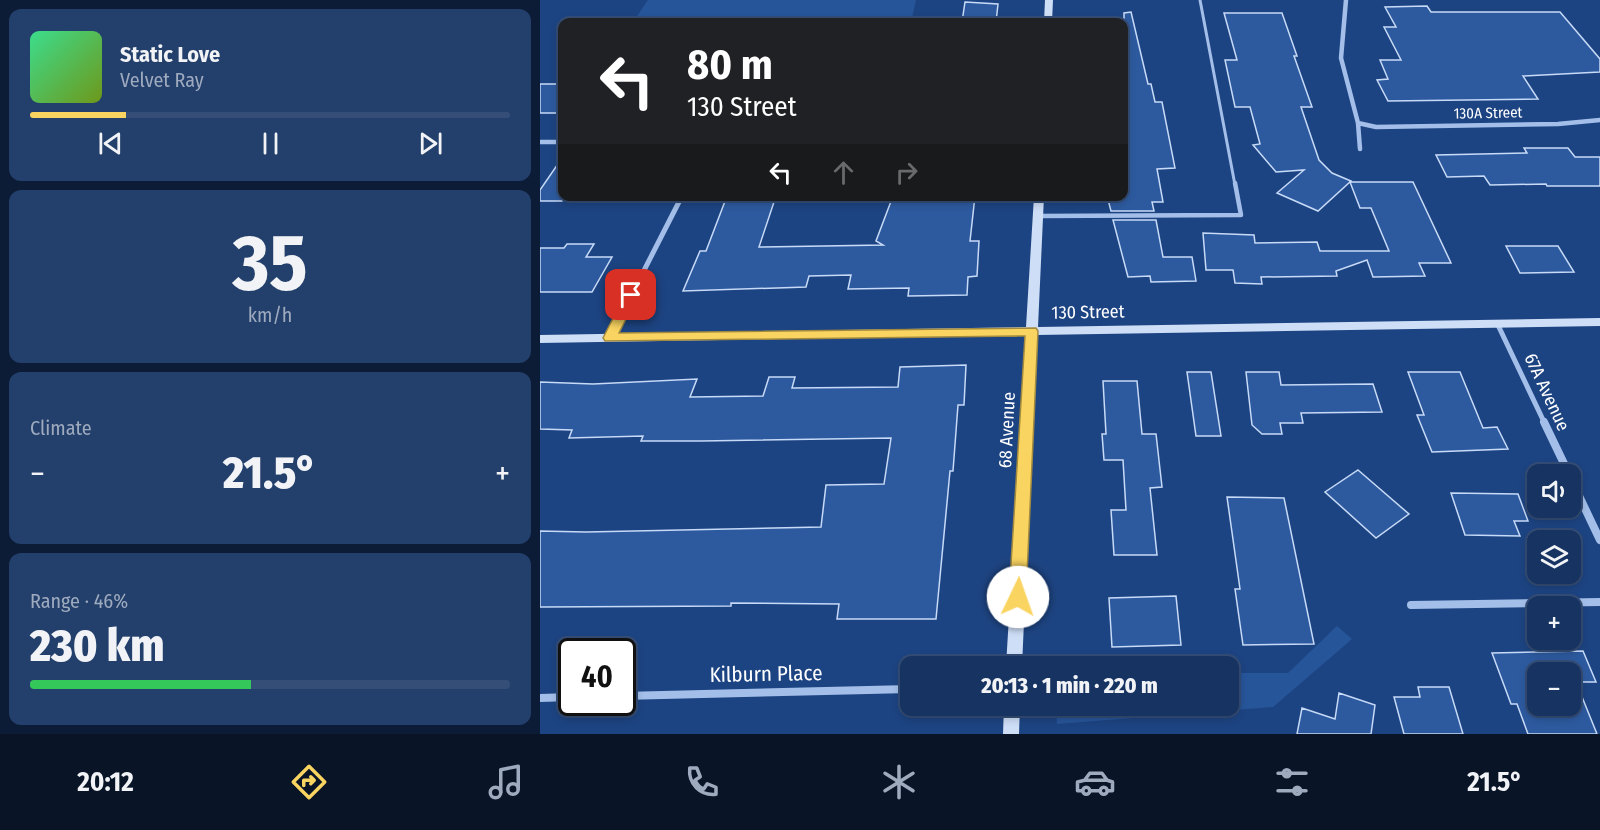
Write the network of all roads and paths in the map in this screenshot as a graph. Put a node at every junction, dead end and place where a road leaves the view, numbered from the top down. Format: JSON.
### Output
{"nodes":[{"id":1,"x":1049,"y":0,"type":"edge"},
{"id":2,"x":1200,"y":0,"type":"edge"},
{"id":3,"x":1346,"y":0,"type":"edge"},
{"id":4,"x":1048,"y":18,"type":"edge"},
{"id":5,"x":1600,"y":120,"type":"edge"},
{"id":6,"x":1358,"y":123,"type":"junction"},
{"id":7,"x":540,"y":142,"type":"edge"},
{"id":8,"x":558,"y":142,"type":"edge"},
{"id":9,"x":1360,"y":149,"type":"dead end"},
{"id":10,"x":679,"y":201,"type":"edge"},
{"id":11,"x":1039,"y":201,"type":"edge"},
{"id":12,"x":1038,"y":216,"type":"junction"},
{"id":13,"x":1600,"y":322,"type":"edge"},
{"id":14,"x":1497,"y":323,"type":"junction"},
{"id":15,"x":1032,"y":331,"type":"junction"},
{"id":16,"x":610,"y":338,"type":"junction"},
{"id":17,"x":540,"y":339,"type":"edge"},
{"id":18,"x":1564,"y":464,"type":"edge"},
{"id":19,"x":1581,"y":499,"type":"edge"},
{"id":20,"x":1600,"y":540,"type":"edge"},
{"id":21,"x":1600,"y":602,"type":"edge"},
{"id":22,"x":1411,"y":605,"type":"dead end"},
{"id":23,"x":1015,"y":656,"type":"edge"},
{"id":24,"x":900,"y":689,"type":"edge"},
{"id":25,"x":636,"y":696,"type":"edge"},
{"id":26,"x":558,"y":697,"type":"edge"},
{"id":27,"x":540,"y":698,"type":"edge"},
{"id":28,"x":1012,"y":716,"type":"edge"},
{"id":29,"x":1011,"y":734,"type":"edge"}],
"edges":[{"from":1,"to":4,"type":"street"},
{"from":2,"to":12,"type":"lane"},
{"from":3,"to":6,"type":"street"},
{"from":5,"to":6,"type":"street","name":"130A Street"},
{"from":6,"to":9,"type":"street"},
{"from":7,"to":8,"type":"street"},
{"from":10,"to":16,"type":"street"},
{"from":11,"to":12,"type":"street","name":"68 Avenue"},
{"from":12,"to":15,"type":"street","name":"68 Avenue"},
{"from":13,"to":14,"type":"street","name":"130 Street"},
{"from":14,"to":15,"type":"street","name":"130 Street"},
{"from":14,"to":18,"type":"street","name":"67A Avenue"},
{"from":15,"to":16,"type":"street","name":"130 Street"},
{"from":15,"to":23,"type":"street","name":"68 Avenue"},
{"from":16,"to":17,"type":"street","name":"130 Street"},
{"from":19,"to":20,"type":"street","name":"67A Avenue"},
{"from":21,"to":22,"type":"street"},
{"from":24,"to":25,"type":"street","name":"Kilburn Place"},
{"from":26,"to":27,"type":"street"},
{"from":28,"to":29,"type":"street"}]}
